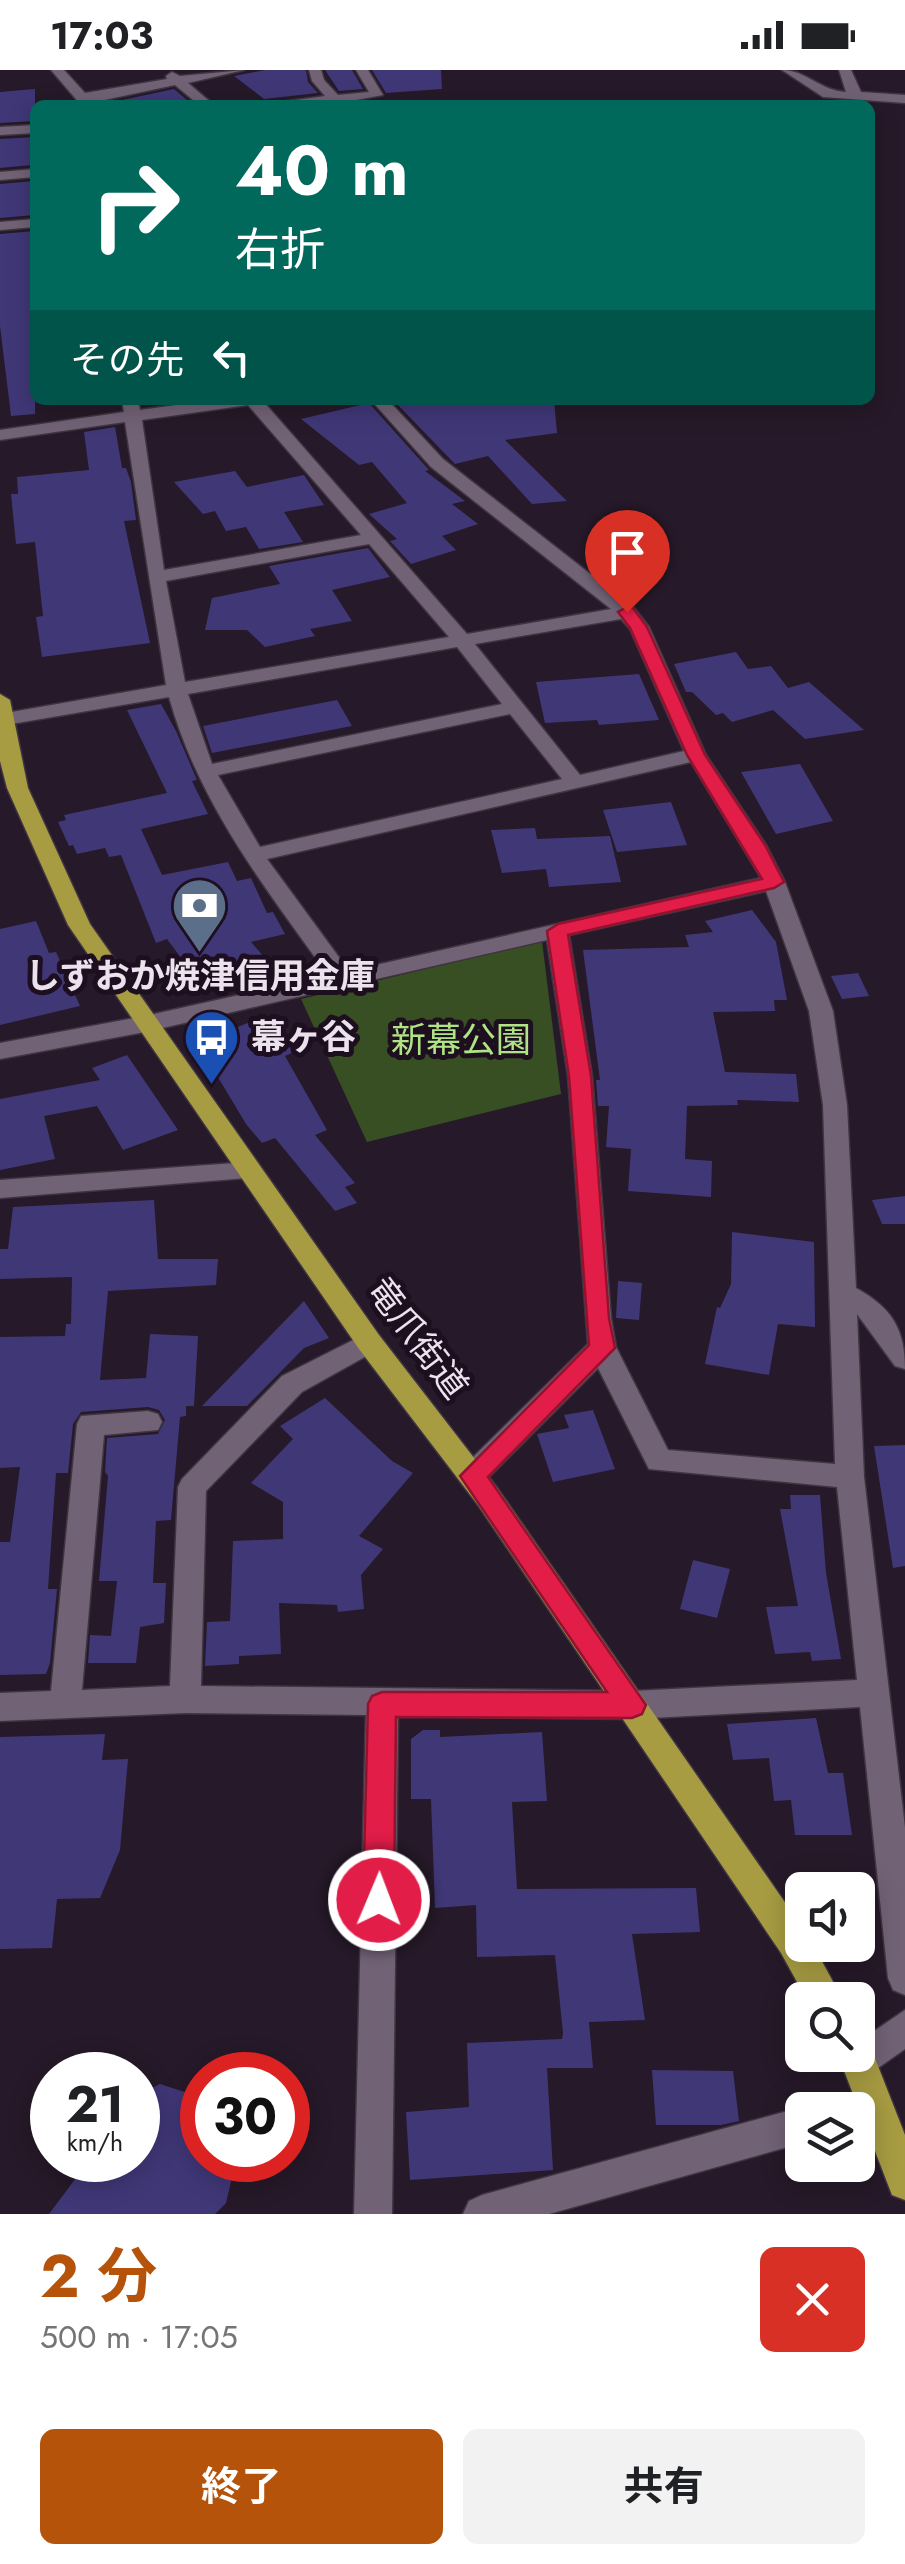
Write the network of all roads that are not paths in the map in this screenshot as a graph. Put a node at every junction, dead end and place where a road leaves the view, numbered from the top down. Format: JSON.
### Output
{"nodes":[{"id":1,"x":57,"y":70,"type":"edge"},
{"id":2,"x":164,"y":70,"type":"edge"},
{"id":3,"x":238,"y":70,"type":"edge"},
{"id":4,"x":315,"y":70,"type":"edge"},
{"id":5,"x":362,"y":70,"type":"edge"},
{"id":6,"x":788,"y":70,"type":"edge"},
{"id":7,"x":845,"y":70,"type":"edge"},
{"id":8,"x":178,"y":81,"type":"junction"},
{"id":9,"x":856,"y":94,"type":"junction"},
{"id":10,"x":905,"y":99,"type":"edge"},
{"id":11,"x":83,"y":100,"type":"edge"},
{"id":12,"x":94,"y":100,"type":"edge"},
{"id":13,"x":201,"y":100,"type":"edge"},
{"id":14,"x":336,"y":100,"type":"edge"},
{"id":15,"x":349,"y":100,"type":"edge"},
{"id":16,"x":30,"y":128,"type":"edge"},
{"id":17,"x":0,"y":131,"type":"edge"},
{"id":18,"x":30,"y":173,"type":"edge"},
{"id":19,"x":0,"y":176,"type":"edge"},
{"id":20,"x":30,"y":223,"type":"edge"},
{"id":21,"x":0,"y":226,"type":"edge"},
{"id":22,"x":176,"y":405,"type":"edge"},
{"id":23,"x":254,"y":405,"type":"edge"},
{"id":24,"x":384,"y":405,"type":"edge"},
{"id":25,"x":132,"y":408,"type":"edge"},
{"id":26,"x":0,"y":435,"type":"edge"},
{"id":27,"x":373,"y":538,"type":"junction"},
{"id":28,"x":158,"y":577,"type":"junction"},
{"id":29,"x":627,"y":612,"type":"junction"},
{"id":30,"x":461,"y":640,"type":"junction"},
{"id":31,"x":176,"y":689,"type":"junction"},
{"id":32,"x":515,"y":707,"type":"junction"},
{"id":33,"x":0,"y":713,"type":"edge"},
{"id":34,"x":696,"y":755,"type":"junction"},
{"id":35,"x":207,"y":771,"type":"junction"},
{"id":36,"x":574,"y":781,"type":"junction"},
{"id":37,"x":254,"y":855,"type":"junction"},
{"id":38,"x":774,"y":882,"type":"junction"},
{"id":39,"x":558,"y":931,"type":"junction"},
{"id":40,"x":342,"y":978,"type":"junction"},
{"id":41,"x":146,"y":1024,"type":"junction"},
{"id":42,"x":0,"y":1051,"type":"edge"},
{"id":43,"x":248,"y":1171,"type":"junction"},
{"id":44,"x":0,"y":1189,"type":"edge"},
{"id":45,"x":840,"y":1292,"type":"junction"},
{"id":46,"x":369,"y":1342,"type":"junction"},
{"id":47,"x":602,"y":1348,"type":"junction"},
{"id":48,"x":905,"y":1360,"type":"edge"},
{"id":49,"x":148,"y":1422,"type":"dead end"},
{"id":50,"x":473,"y":1476,"type":"junction"},
{"id":51,"x":850,"y":1477,"type":"junction"},
{"id":52,"x":871,"y":1693,"type":"junction"},
{"id":53,"x":185,"y":1699,"type":"junction"},
{"id":54,"x":65,"y":1704,"type":"junction"},
{"id":55,"x":382,"y":1704,"type":"junction"},
{"id":56,"x":632,"y":1705,"type":"junction"},
{"id":57,"x":0,"y":1707,"type":"edge"},
{"id":58,"x":905,"y":1978,"type":"edge"},
{"id":59,"x":816,"y":1982,"type":"edge"},
{"id":60,"x":905,"y":2027,"type":"edge"},
{"id":61,"x":875,"y":2047,"type":"edge"},
{"id":62,"x":875,"y":2122,"type":"edge"},
{"id":63,"x":785,"y":2130,"type":"edge"},
{"id":64,"x":903,"y":2168,"type":"edge"},
{"id":65,"x":373,"y":2214,"type":"edge"},
{"id":66,"x":482,"y":2214,"type":"edge"}],
"edges":[{"from":1,"to":11,"type":"street"},
{"from":2,"to":8,"type":"street"},
{"from":3,"to":8,"type":"street"},
{"from":4,"to":14,"type":"street"},
{"from":5,"to":15,"type":"street"},
{"from":6,"to":9,"type":"street"},
{"from":7,"to":9,"type":"street"},
{"from":8,"to":12,"type":"street"},
{"from":8,"to":13,"type":"street"},
{"from":9,"to":10,"type":"street"},
{"from":16,"to":17,"type":"street"},
{"from":18,"to":19,"type":"street"},
{"from":20,"to":21,"type":"street"},
{"from":22,"to":25,"type":"street"},
{"from":23,"to":27,"type":"street"},
{"from":24,"to":29,"type":"street"},
{"from":25,"to":26,"type":"street"},
{"from":25,"to":28,"type":"street"},
{"from":27,"to":28,"type":"street"},
{"from":27,"to":30,"type":"street"},
{"from":28,"to":31,"type":"street"},
{"from":29,"to":30,"type":"street"},
{"from":29,"to":34,"type":"street"},
{"from":30,"to":31,"type":"street"},
{"from":30,"to":32,"type":"street"},
{"from":31,"to":33,"type":"street"},
{"from":31,"to":35,"type":"street"},
{"from":32,"to":35,"type":"street"},
{"from":32,"to":36,"type":"street"},
{"from":33,"to":41,"type":"main road","name":"竜爪街道"},
{"from":34,"to":36,"type":"street"},
{"from":34,"to":38,"type":"street"},
{"from":35,"to":37,"type":"street"},
{"from":36,"to":37,"type":"street"},
{"from":37,"to":40,"type":"street"},
{"from":38,"to":39,"type":"street"},
{"from":38,"to":45,"type":"street"},
{"from":39,"to":40,"type":"street"},
{"from":39,"to":47,"type":"street"},
{"from":40,"to":41,"type":"street"},
{"from":41,"to":42,"type":"street"},
{"from":41,"to":43,"type":"main road","name":"竜爪街道"},
{"from":43,"to":44,"type":"street"},
{"from":43,"to":46,"type":"main road","name":"竜爪街道"},
{"from":45,"to":48,"type":"street"},
{"from":45,"to":51,"type":"street"},
{"from":46,"to":50,"type":"main road","name":"竜爪街道"},
{"from":46,"to":53,"type":"street"},
{"from":47,"to":50,"type":"street"},
{"from":47,"to":51,"type":"street"},
{"from":49,"to":54,"type":"street"},
{"from":50,"to":56,"type":"main road","name":"竜爪街道"},
{"from":51,"to":52,"type":"street"},
{"from":52,"to":56,"type":"street"},
{"from":52,"to":58,"type":"street"},
{"from":53,"to":54,"type":"street"},
{"from":53,"to":55,"type":"street"},
{"from":54,"to":57,"type":"street"},
{"from":55,"to":56,"type":"street"},
{"from":55,"to":65,"type":"street"},
{"from":56,"to":59,"type":"main road","name":"竜爪街道"},
{"from":60,"to":61,"type":"street"},
{"from":62,"to":64,"type":"main road"},
{"from":63,"to":66,"type":"street"}]}
